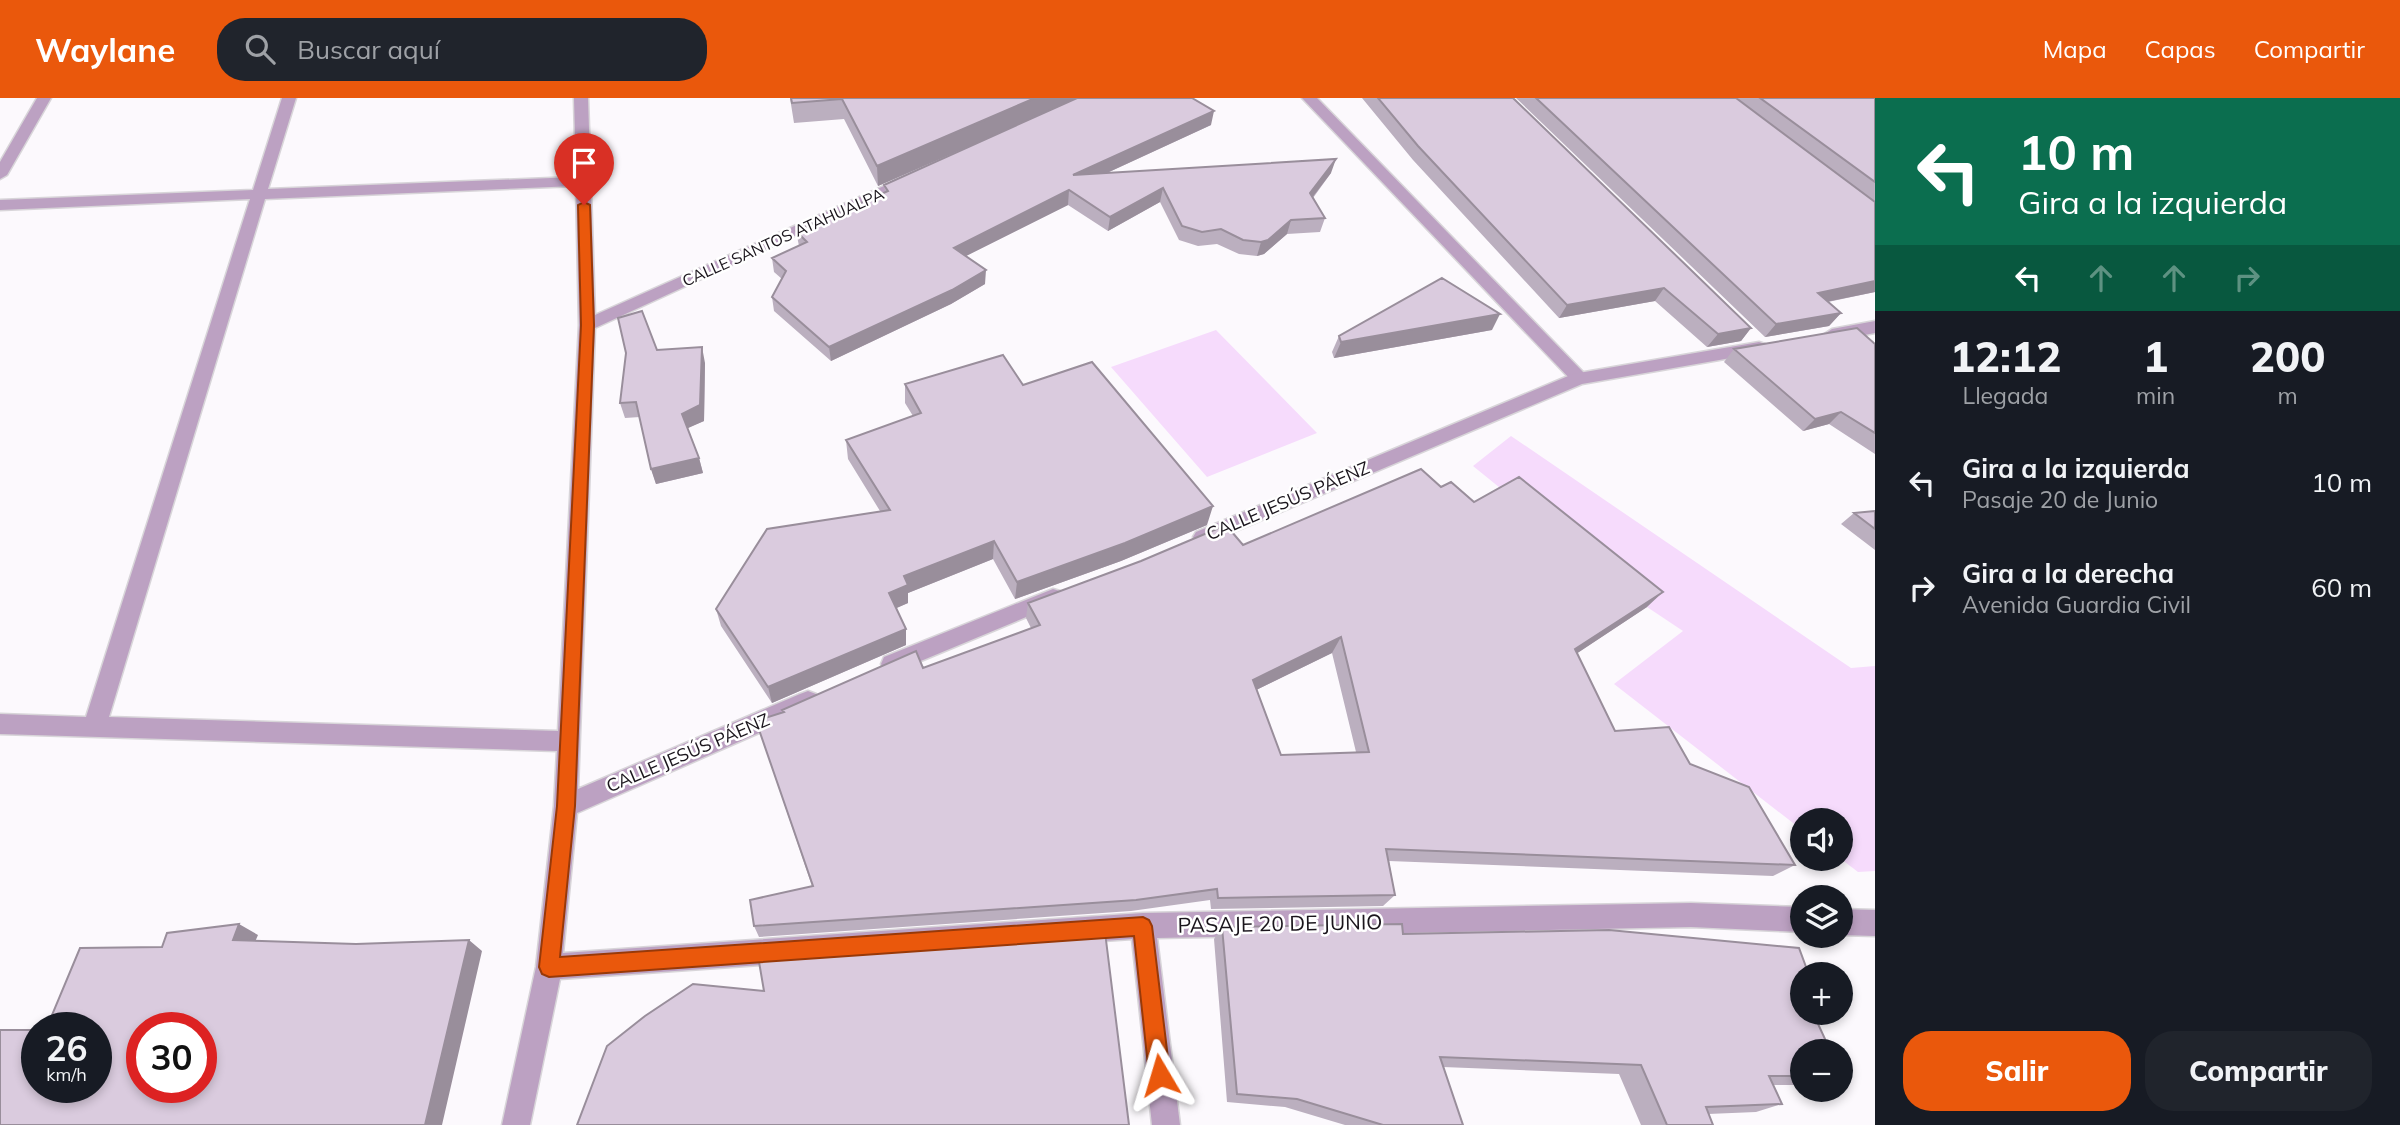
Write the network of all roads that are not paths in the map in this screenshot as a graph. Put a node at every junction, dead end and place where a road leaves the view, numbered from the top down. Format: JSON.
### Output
{"nodes":[{"id":1,"x":44,"y":98,"type":"edge"},
{"id":2,"x":289,"y":98,"type":"edge"},
{"id":3,"x":581,"y":98,"type":"edge"},
{"id":4,"x":1309,"y":98,"type":"edge"},
{"id":5,"x":929,"y":172,"type":"edge"},
{"id":6,"x":0,"y":175,"type":"edge"},
{"id":7,"x":583,"y":181,"type":"junction"},
{"id":8,"x":259,"y":195,"type":"junction"},
{"id":9,"x":0,"y":205,"type":"edge"},
{"id":10,"x":587,"y":325,"type":"junction"},
{"id":11,"x":1875,"y":327,"type":"edge"},
{"id":12,"x":1812,"y":338,"type":"edge"},
{"id":13,"x":1762,"y":344,"type":"edge"},
{"id":14,"x":1578,"y":378,"type":"junction"},
{"id":15,"x":1181,"y":547,"type":"edge"},
{"id":16,"x":1067,"y":592,"type":"edge"},
{"id":17,"x":879,"y":670,"type":"edge"},
{"id":18,"x":829,"y":692,"type":"edge"},
{"id":19,"x":0,"y":724,"type":"edge"},
{"id":20,"x":95,"y":725,"type":"junction"},
{"id":21,"x":568,"y":741,"type":"junction"},
{"id":22,"x":566,"y":806,"type":"junction"},
{"id":23,"x":1790,"y":919,"type":"edge"},
{"id":24,"x":1853,"y":922,"type":"edge"},
{"id":25,"x":1875,"y":923,"type":"edge"},
{"id":26,"x":1143,"y":926,"type":"junction"},
{"id":27,"x":549,"y":967,"type":"junction"},
{"id":28,"x":516,"y":1125,"type":"edge"},
{"id":29,"x":1166,"y":1125,"type":"edge"}],
"edges":[{"from":1,"to":6,"type":"street"},
{"from":2,"to":8,"type":"street"},
{"from":3,"to":7,"type":"street"},
{"from":4,"to":14,"type":"street"},
{"from":5,"to":10,"type":"street","name":"CALLE SANTOS ATAHUALPA"},
{"from":7,"to":8,"type":"street"},
{"from":7,"to":10,"type":"street"},
{"from":8,"to":9,"type":"street"},
{"from":8,"to":20,"type":"street"},
{"from":10,"to":21,"type":"street"},
{"from":11,"to":12,"type":"street"},
{"from":13,"to":14,"type":"street","name":"CALLE JESÚS PÁENZ"},
{"from":14,"to":15,"type":"street","name":"CALLE JESÚS PÁENZ"},
{"from":16,"to":17,"type":"street"},
{"from":18,"to":22,"type":"street","name":"CALLE JESÚS PÁENZ"},
{"from":19,"to":20,"type":"street"},
{"from":20,"to":21,"type":"street"},
{"from":21,"to":22,"type":"street"},
{"from":22,"to":27,"type":"street"},
{"from":23,"to":26,"type":"street","name":"PASAJE 20 DE JUNIO"},
{"from":24,"to":25,"type":"street"},
{"from":26,"to":27,"type":"street","name":"PASAJE 20 DE JUNIO"},
{"from":26,"to":29,"type":"street"},
{"from":27,"to":28,"type":"street"}]}
